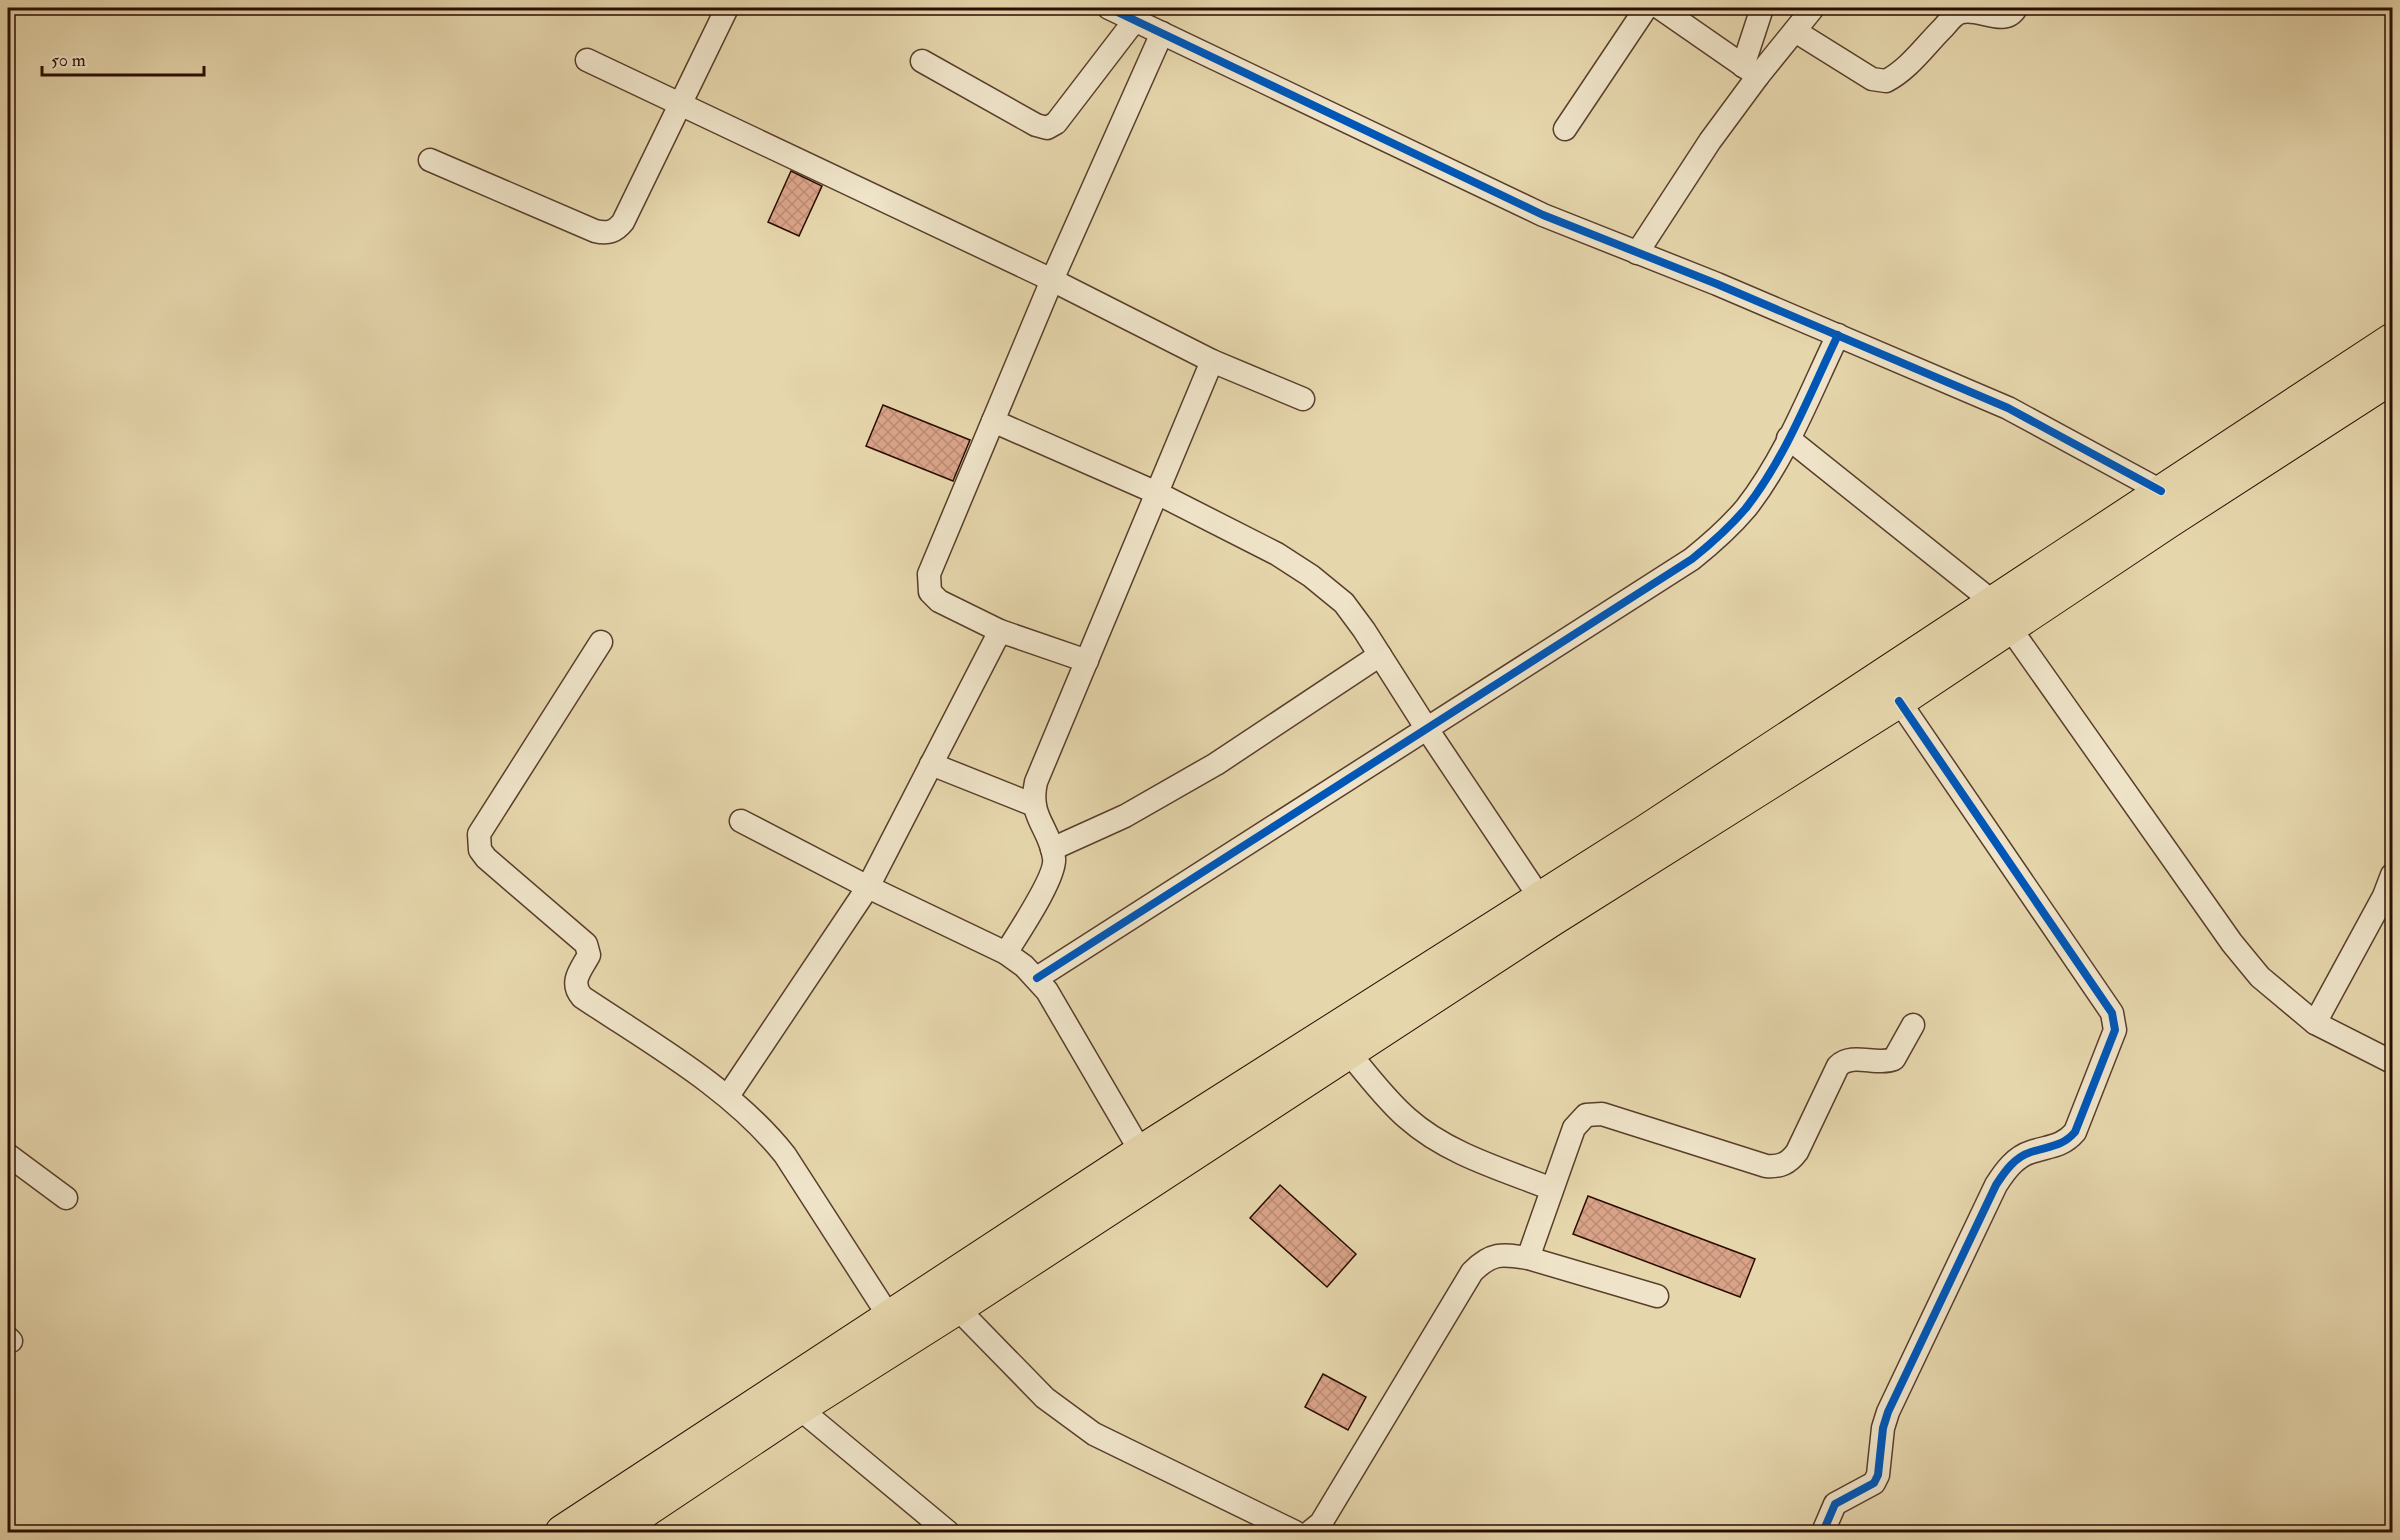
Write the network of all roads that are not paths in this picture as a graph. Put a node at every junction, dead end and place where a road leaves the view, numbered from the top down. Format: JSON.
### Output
{"nodes":[{"id":1,"x":727,"y":8,"type":"edge"},
{"id":2,"x":1109,"y":8,"type":"edge"},
{"id":3,"x":1646,"y":8,"type":"edge"},
{"id":4,"x":1660,"y":8,"type":"edge"},
{"id":5,"x":1762,"y":8,"type":"edge"},
{"id":6,"x":1813,"y":8,"type":"edge"},
{"id":7,"x":2016,"y":8,"type":"edge"},
{"id":8,"x":1136,"y":20,"type":"junction"},
{"id":9,"x":1795,"y":31,"type":"junction"},
{"id":10,"x":1162,"y":33,"type":"junction"},
{"id":11,"x":587,"y":60,"type":"dead end"},
{"id":12,"x":922,"y":61,"type":"dead end"},
{"id":13,"x":1750,"y":71,"type":"junction"},
{"id":14,"x":679,"y":104,"type":"junction"},
{"id":15,"x":1565,"y":129,"type":"dead end"},
{"id":16,"x":430,"y":160,"type":"dead end"},
{"id":17,"x":1637,"y":253,"type":"junction"},
{"id":18,"x":1052,"y":280,"type":"junction"},
{"id":19,"x":1838,"y":335,"type":"junction"},
{"id":20,"x":2392,"y":340,"type":"edge"},
{"id":21,"x":1212,"y":361,"type":"junction"},
{"id":22,"x":2392,"y":377,"type":"edge"},
{"id":23,"x":1303,"y":399,"type":"dead end"},
{"id":24,"x":993,"y":421,"type":"junction"},
{"id":25,"x":1788,"y":438,"type":"junction"},
{"id":26,"x":2161,"y":491,"type":"junction"},
{"id":27,"x":1157,"y":493,"type":"junction"},
{"id":28,"x":2002,"y":615,"type":"junction"},
{"id":29,"x":999,"y":632,"type":"junction"},
{"id":30,"x":601,"y":642,"type":"dead end"},
{"id":31,"x":1380,"y":655,"type":"junction"},
{"id":32,"x":1087,"y":661,"type":"junction"},
{"id":33,"x":1899,"y":701,"type":"junction"},
{"id":34,"x":1427,"y":729,"type":"junction"},
{"id":35,"x":931,"y":764,"type":"junction"},
{"id":36,"x":1034,"y":805,"type":"junction"},
{"id":37,"x":741,"y":821,"type":"dead end"},
{"id":38,"x":1052,"y":849,"type":"junction"},
{"id":39,"x":2392,"y":875,"type":"edge"},
{"id":40,"x":868,"y":887,"type":"junction"},
{"id":41,"x":1540,"y":898,"type":"junction"},
{"id":42,"x":1006,"y":953,"type":"junction"},
{"id":43,"x":1037,"y":978,"type":"junction"},
{"id":44,"x":2315,"y":1023,"type":"junction"},
{"id":45,"x":1913,"y":1025,"type":"dead end"},
{"id":46,"x":1348,"y":1052,"type":"junction"},
{"id":47,"x":2392,"y":1062,"type":"edge"},
{"id":48,"x":728,"y":1096,"type":"junction"},
{"id":49,"x":1141,"y":1152,"type":"junction"},
{"id":50,"x":8,"y":1155,"type":"edge"},
{"id":51,"x":1552,"y":1189,"type":"junction"},
{"id":52,"x":66,"y":1198,"type":"dead end"},
{"id":53,"x":1528,"y":1258,"type":"junction"},
{"id":54,"x":1657,"y":1296,"type":"dead end"},
{"id":55,"x":957,"y":1308,"type":"junction"},
{"id":56,"x":890,"y":1318,"type":"junction"},
{"id":57,"x":799,"y":1408,"type":"junction"},
{"id":58,"x":562,"y":1533,"type":"edge"},
{"id":59,"x":613,"y":1533,"type":"edge"},
{"id":60,"x":948,"y":1533,"type":"edge"},
{"id":61,"x":1295,"y":1533,"type":"edge"},
{"id":62,"x":1310,"y":1533,"type":"edge"},
{"id":63,"x":1823,"y":1533,"type":"edge"}],
"edges":[{"from":1,"to":14,"type":"street"},
{"from":2,"to":8,"type":"street"},
{"from":3,"to":15,"type":"street"},
{"from":4,"to":13,"type":"street"},
{"from":5,"to":13,"type":"street"},
{"from":6,"to":9,"type":"street"},
{"from":7,"to":9,"type":"street"},
{"from":8,"to":10,"type":"street"},
{"from":8,"to":12,"type":"street"},
{"from":9,"to":13,"type":"street"},
{"from":10,"to":17,"type":"street"},
{"from":10,"to":18,"type":"street"},
{"from":11,"to":14,"type":"street"},
{"from":13,"to":17,"type":"street"},
{"from":14,"to":16,"type":"street"},
{"from":14,"to":18,"type":"street"},
{"from":17,"to":19,"type":"street"},
{"from":18,"to":21,"type":"street"},
{"from":18,"to":24,"type":"street"},
{"from":19,"to":25,"type":"street"},
{"from":19,"to":26,"type":"street"},
{"from":20,"to":26,"type":"highway"},
{"from":21,"to":23,"type":"street"},
{"from":21,"to":27,"type":"street"},
{"from":22,"to":28,"type":"highway"},
{"from":24,"to":27,"type":"street"},
{"from":24,"to":29,"type":"street"},
{"from":25,"to":28,"type":"street"},
{"from":25,"to":34,"type":"street"},
{"from":26,"to":28,"type":"highway"},
{"from":27,"to":31,"type":"street"},
{"from":27,"to":32,"type":"street"},
{"from":28,"to":33,"type":"highway"},
{"from":28,"to":41,"type":"highway"},
{"from":28,"to":44,"type":"street"},
{"from":29,"to":32,"type":"street"},
{"from":29,"to":35,"type":"street"},
{"from":30,"to":48,"type":"street"},
{"from":31,"to":34,"type":"street"},
{"from":31,"to":38,"type":"street"},
{"from":32,"to":36,"type":"street"},
{"from":33,"to":46,"type":"highway"},
{"from":33,"to":63,"type":"street"},
{"from":34,"to":41,"type":"street"},
{"from":34,"to":43,"type":"street"},
{"from":35,"to":36,"type":"street"},
{"from":35,"to":40,"type":"street"},
{"from":36,"to":38,"type":"street"},
{"from":37,"to":40,"type":"street"},
{"from":38,"to":42,"type":"street"},
{"from":39,"to":44,"type":"street"},
{"from":40,"to":42,"type":"street"},
{"from":40,"to":48,"type":"street"},
{"from":41,"to":49,"type":"highway"},
{"from":42,"to":43,"type":"street"},
{"from":43,"to":49,"type":"street"},
{"from":44,"to":47,"type":"street"},
{"from":45,"to":51,"type":"street"},
{"from":46,"to":51,"type":"street"},
{"from":46,"to":55,"type":"highway"},
{"from":48,"to":56,"type":"street"},
{"from":49,"to":56,"type":"highway"},
{"from":50,"to":52,"type":"street"},
{"from":51,"to":53,"type":"street"},
{"from":53,"to":54,"type":"street"},
{"from":53,"to":62,"type":"street"},
{"from":55,"to":57,"type":"highway"},
{"from":55,"to":61,"type":"street"},
{"from":56,"to":58,"type":"highway"},
{"from":57,"to":59,"type":"highway"},
{"from":57,"to":60,"type":"street"}]}
